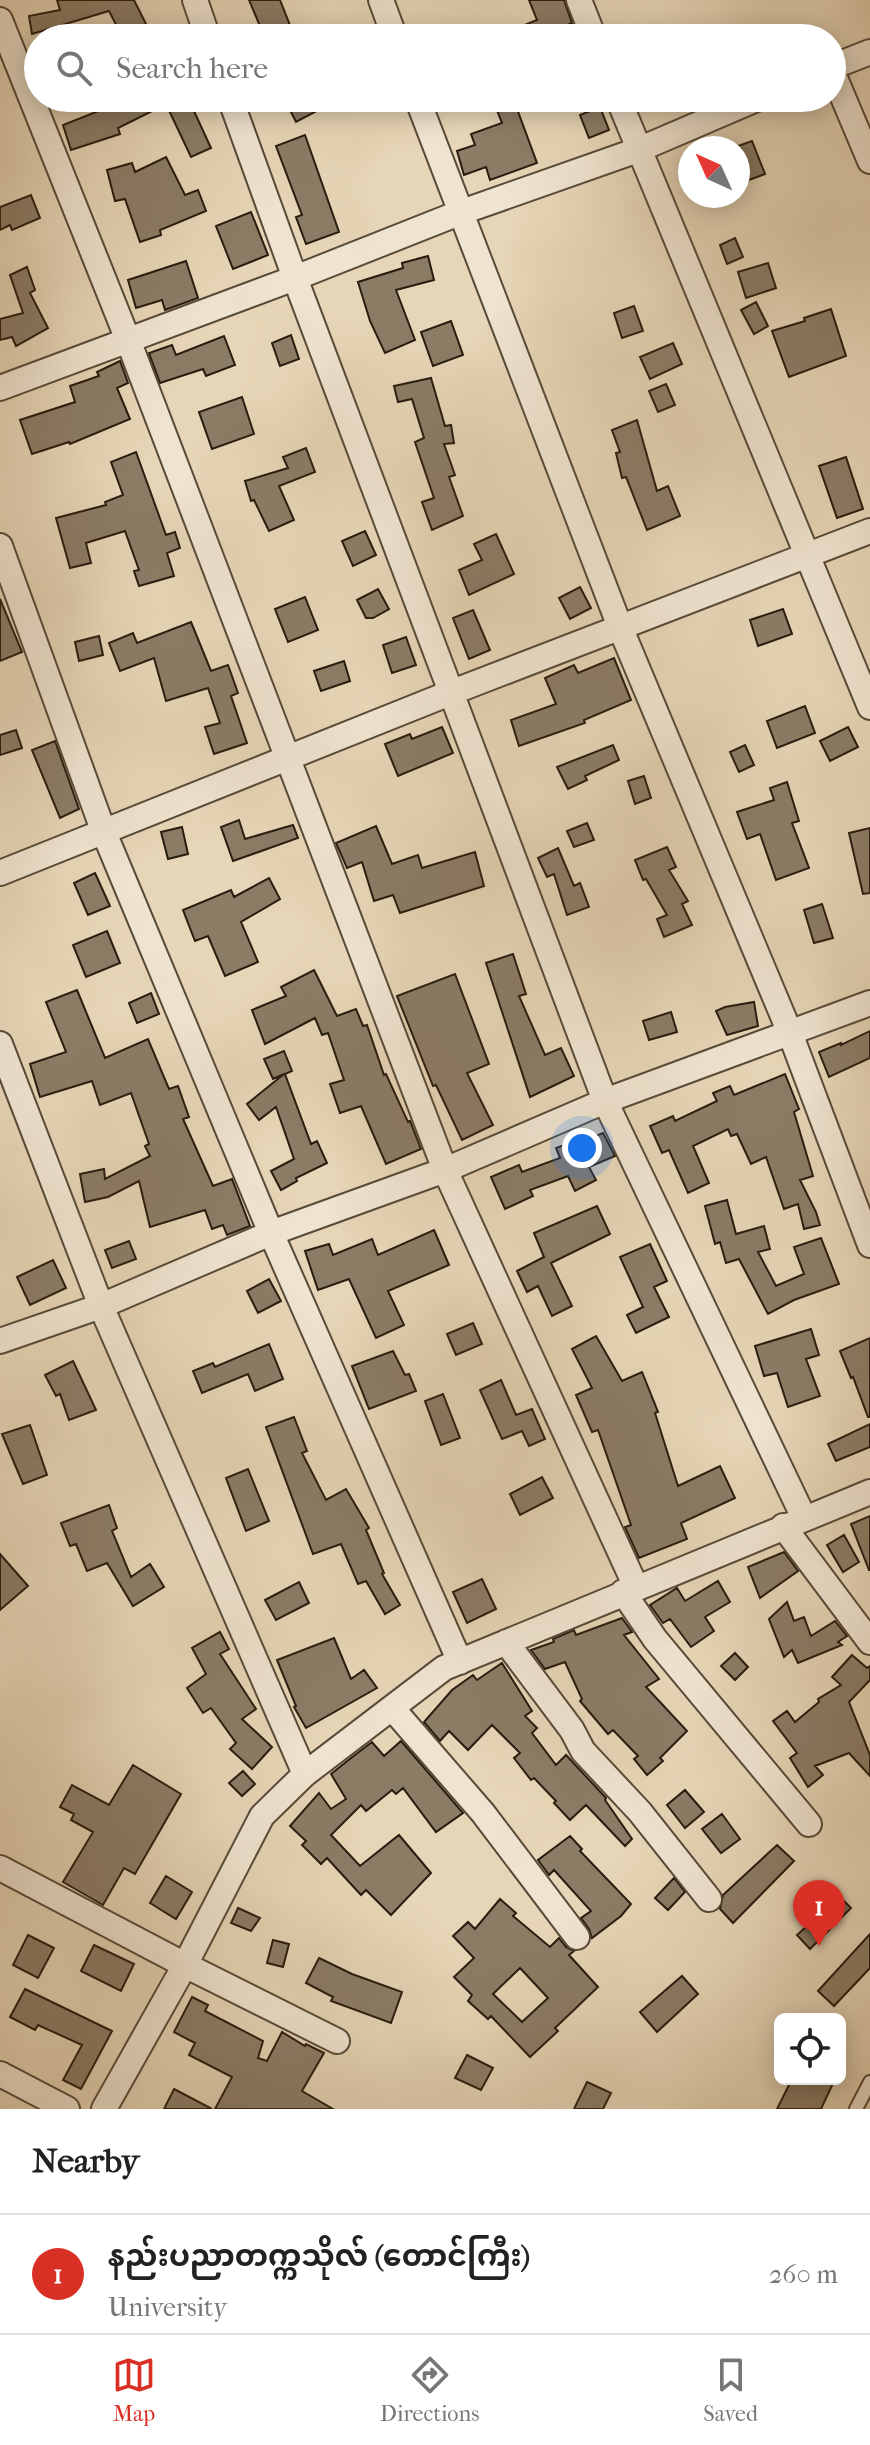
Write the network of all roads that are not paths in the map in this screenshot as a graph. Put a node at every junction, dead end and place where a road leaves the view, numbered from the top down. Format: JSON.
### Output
{"nodes":[{"id":1,"x":195,"y":0,"type":"edge"},
{"id":2,"x":381,"y":0,"type":"edge"},
{"id":3,"x":579,"y":0,"type":"edge"},
{"id":4,"x":0,"y":20,"type":"edge"},
{"id":5,"x":203,"y":24,"type":"edge"},
{"id":6,"x":390,"y":24,"type":"edge"},
{"id":7,"x":588,"y":24,"type":"edge"},
{"id":8,"x":870,"y":52,"type":"edge"},
{"id":9,"x":846,"y":63,"type":"edge"},
{"id":10,"x":24,"y":80,"type":"edge"},
{"id":11,"x":846,"y":103,"type":"edge"},
{"id":12,"x":37,"y":112,"type":"edge"},
{"id":13,"x":235,"y":112,"type":"edge"},
{"id":14,"x":422,"y":112,"type":"edge"},
{"id":15,"x":623,"y":112,"type":"edge"},
{"id":16,"x":726,"y":112,"type":"edge"},
{"id":17,"x":638,"y":150,"type":"junction"},
{"id":18,"x":870,"y":161,"type":"edge"},
{"id":19,"x":459,"y":213,"type":"junction"},
{"id":20,"x":295,"y":278,"type":"junction"},
{"id":21,"x":128,"y":340,"type":"junction"},
{"id":22,"x":0,"y":388,"type":"edge"},
{"id":23,"x":870,"y":531,"type":"edge"},
{"id":24,"x":0,"y":546,"type":"edge"},
{"id":25,"x":809,"y":555,"type":"junction"},
{"id":26,"x":620,"y":627,"type":"junction"},
{"id":27,"x":450,"y":693,"type":"junction"},
{"id":28,"x":870,"y":707,"type":"edge"},
{"id":29,"x":287,"y":757,"type":"junction"},
{"id":30,"x":103,"y":830,"type":"junction"},
{"id":31,"x":0,"y":873,"type":"edge"},
{"id":32,"x":870,"y":1003,"type":"edge"},
{"id":33,"x":790,"y":1033,"type":"junction"},
{"id":34,"x":0,"y":1044,"type":"edge"},
{"id":35,"x":605,"y":1101,"type":"junction"},
{"id":36,"x":445,"y":1170,"type":"junction"},
{"id":37,"x":271,"y":1233,"type":"junction"},
{"id":38,"x":870,"y":1245,"type":"edge"},
{"id":39,"x":101,"y":1306,"type":"junction"},
{"id":40,"x":0,"y":1341,"type":"edge"},
{"id":41,"x":870,"y":1492,"type":"edge"},
{"id":42,"x":794,"y":1522,"type":"junction"},
{"id":43,"x":630,"y":1590,"type":"junction"},
{"id":44,"x":506,"y":1642,"type":"junction"},
{"id":45,"x":870,"y":1642,"type":"edge"},
{"id":46,"x":460,"y":1662,"type":"junction"},
{"id":47,"x":392,"y":1708,"type":"junction"},
{"id":48,"x":305,"y":1774,"type":"junction"},
{"id":49,"x":809,"y":1824,"type":"dead end"},
{"id":50,"x":0,"y":1868,"type":"edge"},
{"id":51,"x":709,"y":1899,"type":"dead end"},
{"id":52,"x":577,"y":1937,"type":"dead end"},
{"id":53,"x":185,"y":1965,"type":"junction"},
{"id":54,"x":337,"y":2041,"type":"dead end"},
{"id":55,"x":0,"y":2074,"type":"edge"},
{"id":56,"x":870,"y":2082,"type":"edge"},
{"id":57,"x":67,"y":2109,"type":"edge"},
{"id":58,"x":104,"y":2109,"type":"edge"},
{"id":59,"x":856,"y":2109,"type":"edge"}],
"edges":[{"from":1,"to":5,"type":"street"},
{"from":2,"to":6,"type":"street"},
{"from":3,"to":7,"type":"street"},
{"from":4,"to":10,"type":"street"},
{"from":8,"to":9,"type":"street"},
{"from":11,"to":18,"type":"street"},
{"from":12,"to":21,"type":"street"},
{"from":13,"to":20,"type":"street"},
{"from":14,"to":19,"type":"street"},
{"from":15,"to":17,"type":"street"},
{"from":16,"to":17,"type":"street"},
{"from":17,"to":19,"type":"street"},
{"from":17,"to":25,"type":"street"},
{"from":19,"to":20,"type":"street"},
{"from":19,"to":26,"type":"street"},
{"from":20,"to":21,"type":"street"},
{"from":20,"to":27,"type":"street"},
{"from":21,"to":22,"type":"street"},
{"from":21,"to":29,"type":"street"},
{"from":23,"to":25,"type":"street"},
{"from":24,"to":30,"type":"street"},
{"from":25,"to":26,"type":"street"},
{"from":25,"to":28,"type":"street"},
{"from":26,"to":27,"type":"street"},
{"from":26,"to":33,"type":"street"},
{"from":27,"to":29,"type":"street"},
{"from":27,"to":35,"type":"street"},
{"from":29,"to":30,"type":"street"},
{"from":29,"to":36,"type":"street"},
{"from":30,"to":31,"type":"street"},
{"from":30,"to":37,"type":"street"},
{"from":32,"to":33,"type":"street"},
{"from":33,"to":35,"type":"street"},
{"from":33,"to":38,"type":"street"},
{"from":34,"to":39,"type":"street"},
{"from":35,"to":36,"type":"street"},
{"from":35,"to":42,"type":"street"},
{"from":36,"to":37,"type":"street"},
{"from":36,"to":43,"type":"street"},
{"from":37,"to":39,"type":"street"},
{"from":37,"to":46,"type":"street"},
{"from":39,"to":40,"type":"street"},
{"from":39,"to":48,"type":"street"},
{"from":41,"to":42,"type":"street"},
{"from":42,"to":43,"type":"street"},
{"from":42,"to":45,"type":"street"},
{"from":43,"to":44,"type":"street"},
{"from":43,"to":49,"type":"street"},
{"from":44,"to":46,"type":"street"},
{"from":44,"to":51,"type":"street"},
{"from":46,"to":47,"type":"street"},
{"from":47,"to":48,"type":"street"},
{"from":47,"to":52,"type":"street"},
{"from":48,"to":53,"type":"street"},
{"from":50,"to":53,"type":"street"},
{"from":53,"to":54,"type":"street"},
{"from":53,"to":58,"type":"street"},
{"from":55,"to":57,"type":"street"},
{"from":56,"to":59,"type":"lane"}]}
